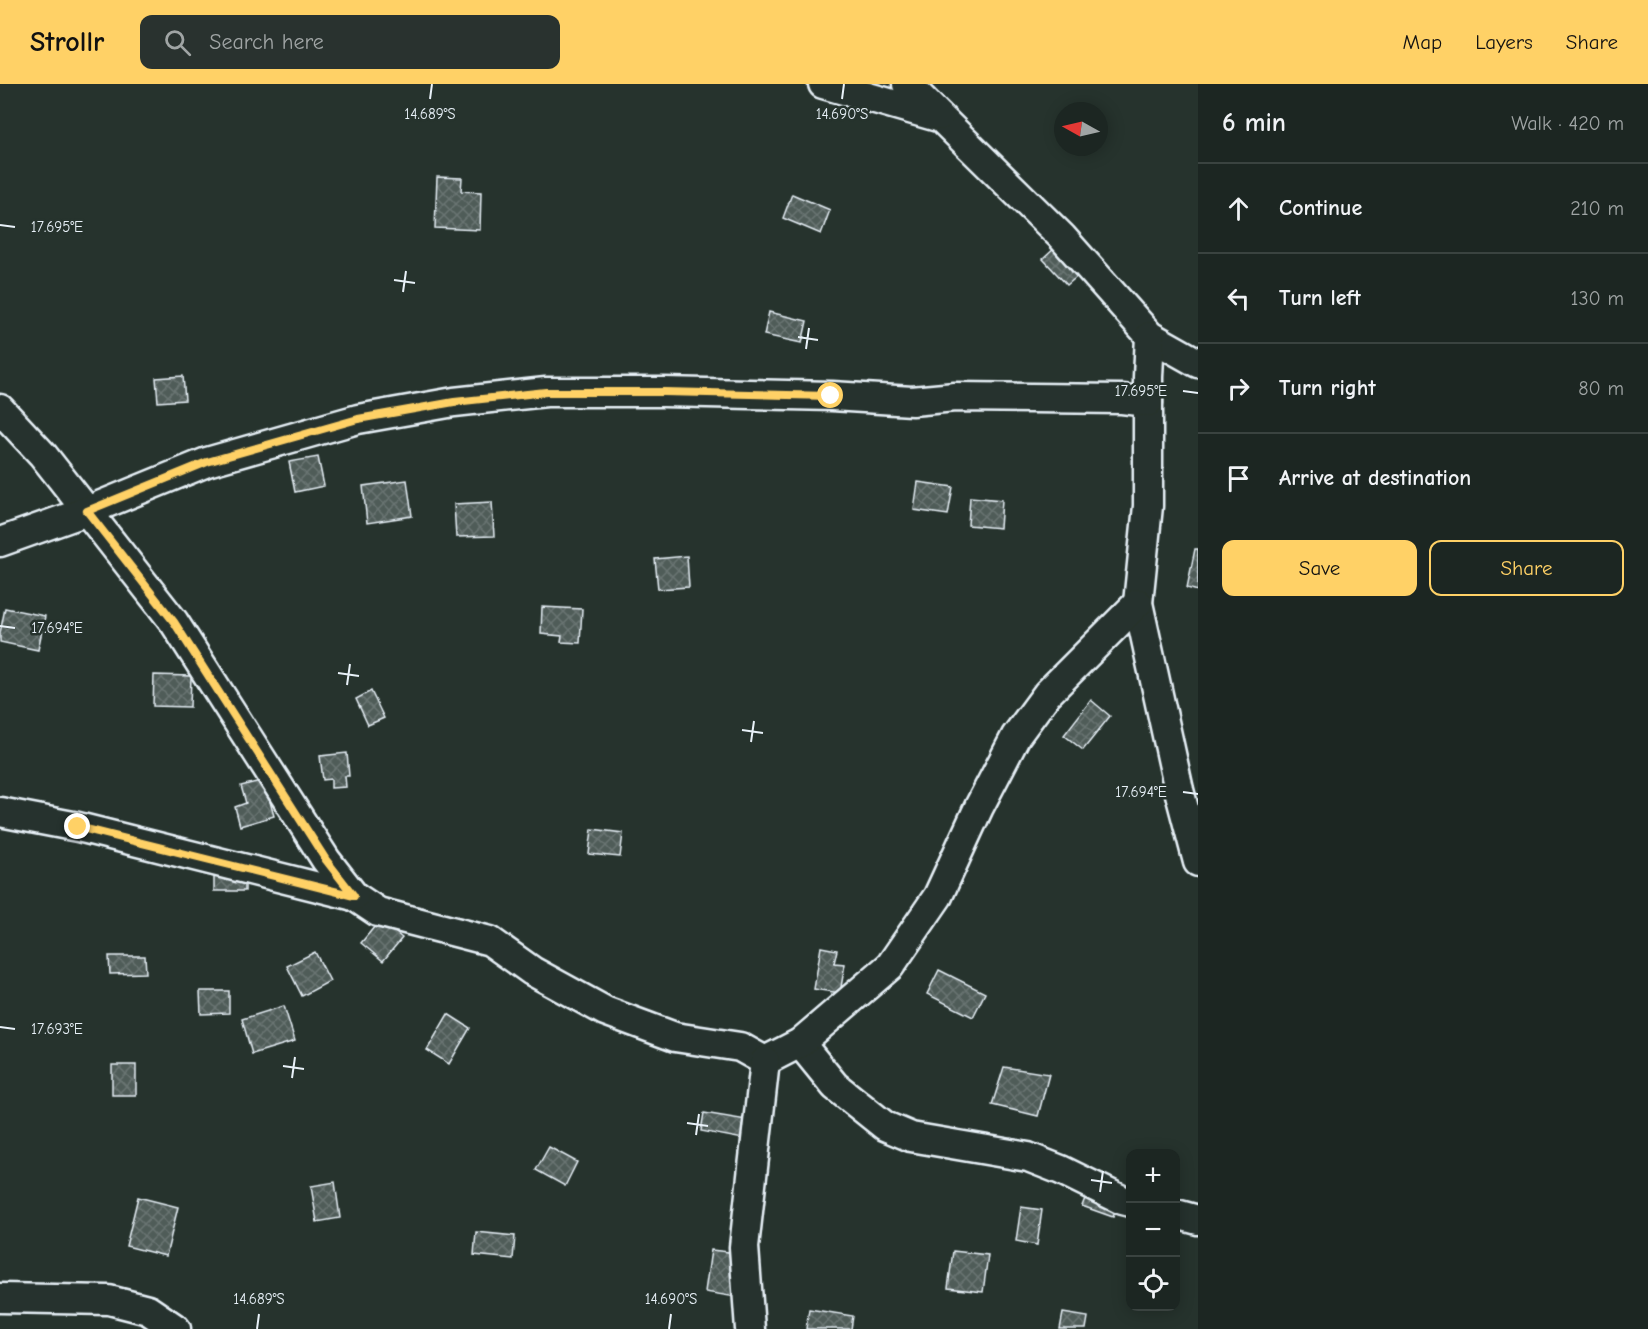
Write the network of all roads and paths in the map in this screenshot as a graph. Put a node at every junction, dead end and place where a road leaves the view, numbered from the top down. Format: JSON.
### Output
{"nodes":[{"id":1,"x":823,"y":84,"type":"edge"},
{"id":2,"x":907,"y":84,"type":"edge"},
{"id":3,"x":941,"y":118,"type":"junction"},
{"id":4,"x":1150,"y":336,"type":"junction"},
{"id":5,"x":1198,"y":363,"type":"edge"},
{"id":6,"x":1148,"y":402,"type":"junction"},
{"id":7,"x":0,"y":409,"type":"edge"},
{"id":8,"x":87,"y":511,"type":"junction"},
{"id":9,"x":0,"y":542,"type":"edge"},
{"id":10,"x":1138,"y":603,"type":"junction"},
{"id":11,"x":0,"y":812,"type":"edge"},
{"id":12,"x":1198,"y":862,"type":"edge"},
{"id":13,"x":354,"y":896,"type":"junction"},
{"id":14,"x":800,"y":1043,"type":"junction"},
{"id":15,"x":765,"y":1061,"type":"junction"},
{"id":16,"x":1126,"y":1201,"type":"edge"},
{"id":17,"x":1180,"y":1215,"type":"edge"},
{"id":18,"x":1198,"y":1220,"type":"edge"},
{"id":19,"x":0,"y":1298,"type":"edge"},
{"id":20,"x":176,"y":1329,"type":"edge"},
{"id":21,"x":750,"y":1329,"type":"edge"}],
"edges":[{"from":1,"to":3,"type":"street"},
{"from":2,"to":3,"type":"street"},
{"from":3,"to":4,"type":"street"},
{"from":4,"to":5,"type":"street"},
{"from":4,"to":6,"type":"street"},
{"from":6,"to":8,"type":"street"},
{"from":6,"to":10,"type":"street"},
{"from":7,"to":8,"type":"street"},
{"from":8,"to":9,"type":"street"},
{"from":8,"to":13,"type":"street"},
{"from":10,"to":12,"type":"street"},
{"from":10,"to":14,"type":"street"},
{"from":11,"to":13,"type":"street"},
{"from":13,"to":15,"type":"street"},
{"from":14,"to":15,"type":"street"},
{"from":14,"to":16,"type":"street"},
{"from":15,"to":21,"type":"street"},
{"from":17,"to":18,"type":"street"},
{"from":19,"to":20,"type":"street"}]}
